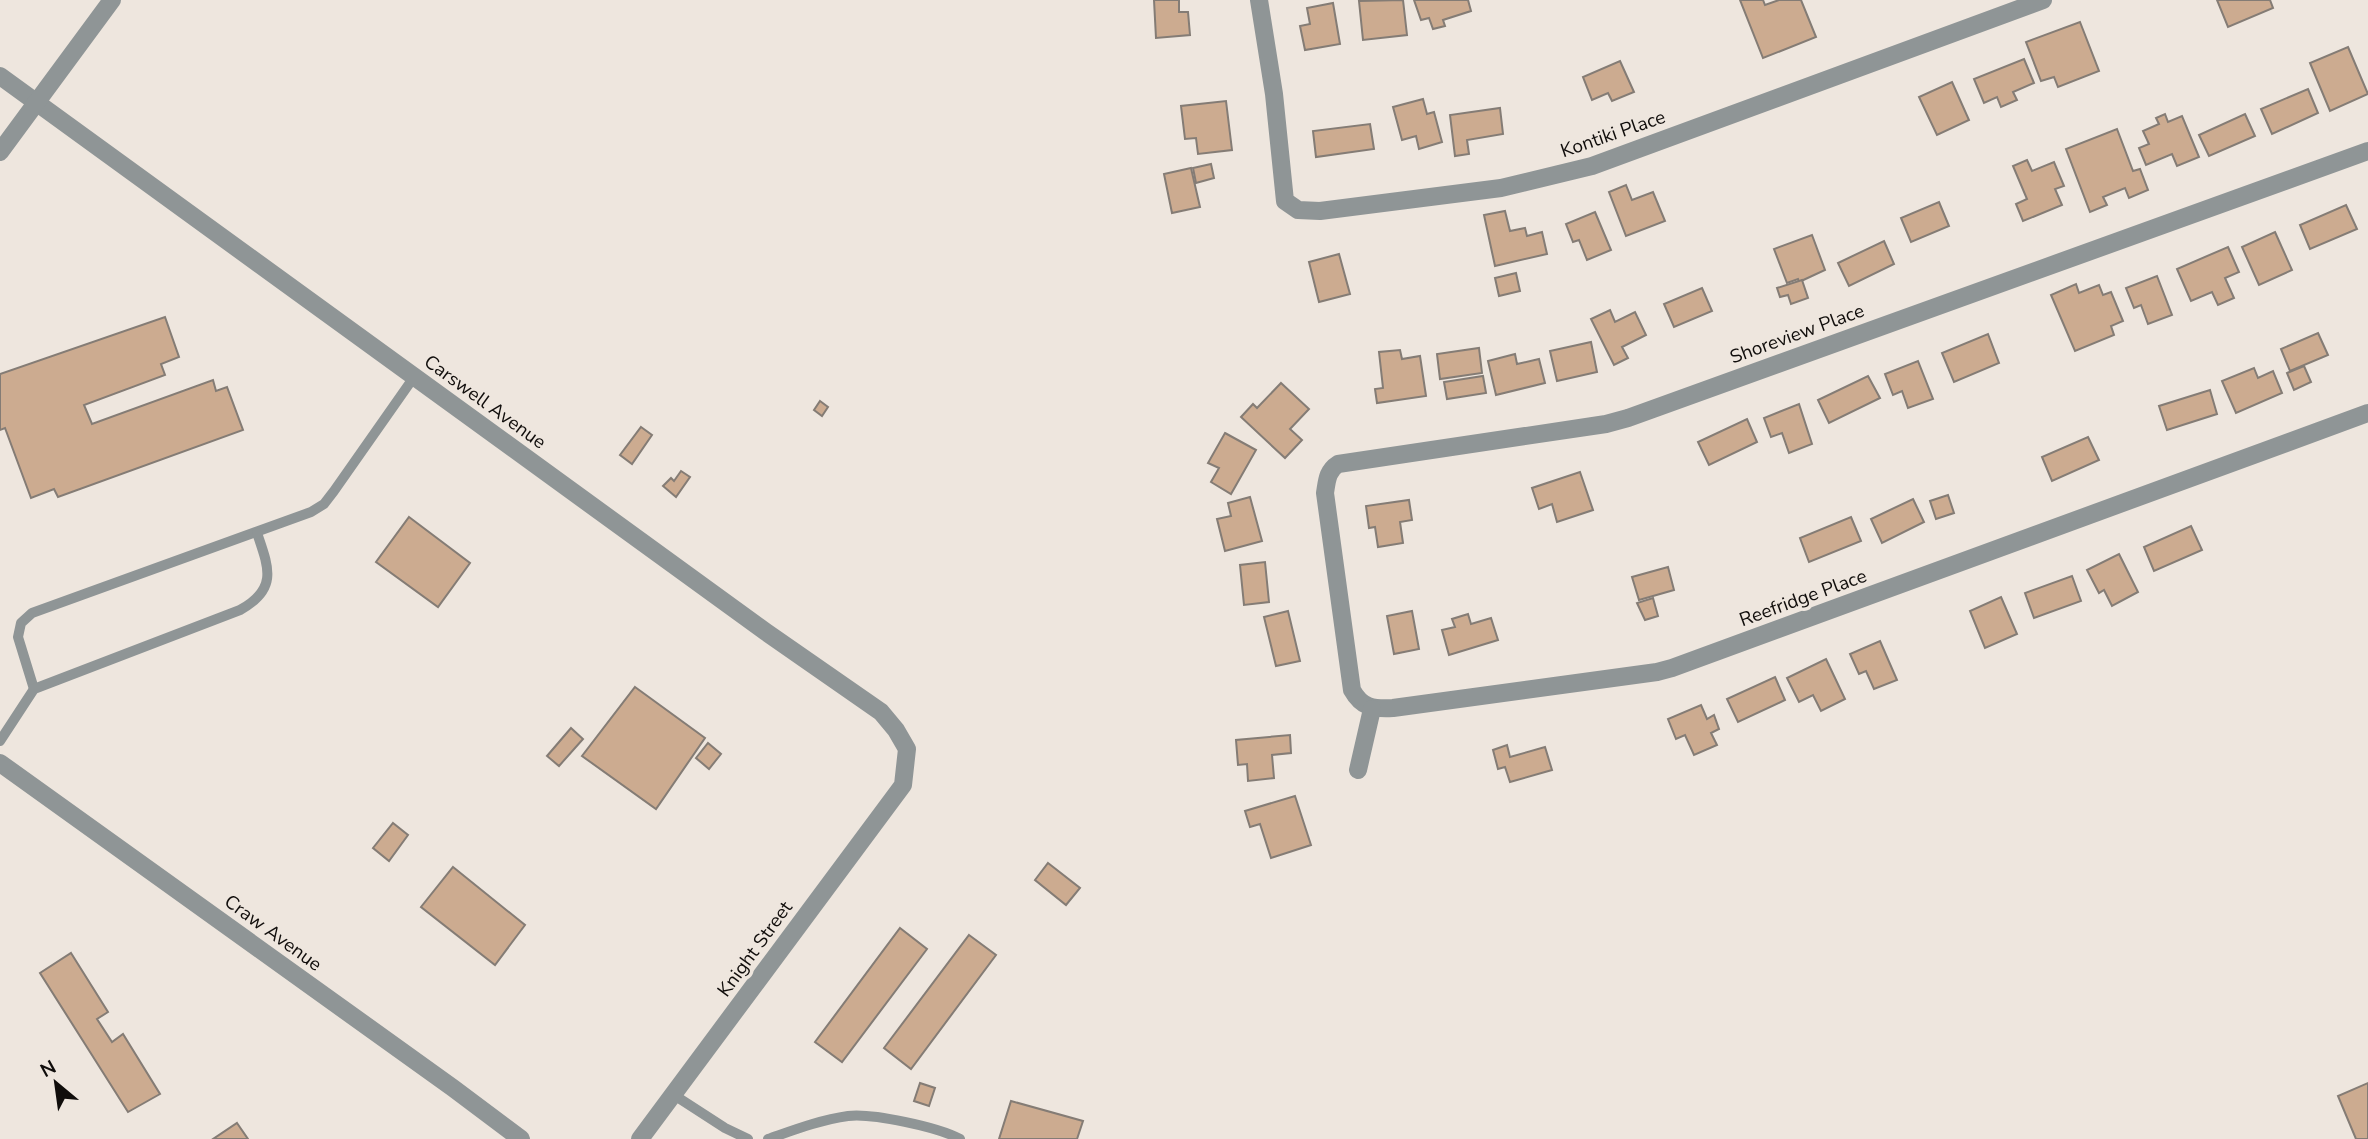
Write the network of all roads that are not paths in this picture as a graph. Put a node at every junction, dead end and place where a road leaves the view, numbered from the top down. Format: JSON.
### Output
{"nodes":[{"id":1,"x":112,"y":0,"type":"edge"},
{"id":2,"x":1259,"y":0,"type":"edge"},
{"id":3,"x":2043,"y":0,"type":"edge"},
{"id":4,"x":0,"y":76,"type":"edge"},
{"id":5,"x":36,"y":103,"type":"junction"},
{"id":6,"x":2368,"y":150,"type":"edge"},
{"id":7,"x":0,"y":152,"type":"edge"},
{"id":8,"x":414,"y":377,"type":"junction"},
{"id":9,"x":2368,"y":413,"type":"edge"},
{"id":10,"x":257,"y":533,"type":"junction"},
{"id":11,"x":34,"y":689,"type":"junction"},
{"id":12,"x":1372,"y":709,"type":"junction"},
{"id":13,"x":0,"y":741,"type":"edge"},
{"id":14,"x":0,"y":763,"type":"edge"},
{"id":15,"x":1358,"y":771,"type":"dead end"},
{"id":16,"x":903,"y":785,"type":"joint"},
{"id":17,"x":674,"y":1095,"type":"junction"},
{"id":18,"x":521,"y":1139,"type":"edge"},
{"id":19,"x":640,"y":1139,"type":"edge"},
{"id":20,"x":748,"y":1139,"type":"edge"},
{"id":21,"x":768,"y":1139,"type":"edge"},
{"id":22,"x":960,"y":1139,"type":"edge"}],
"edges":[{"from":1,"to":5,"type":"street"},
{"from":2,"to":3,"type":"street","name":"Kontiki Place"},
{"from":4,"to":5,"type":"street","name":"Carswell Avenue"},
{"from":5,"to":7,"type":"street"},
{"from":5,"to":8,"type":"street","name":"Carswell Avenue"},
{"from":6,"to":12,"type":"street","name":"Shoreview Place"},
{"from":8,"to":10,"type":"lane"},
{"from":8,"to":16,"type":"street","name":"Carswell Avenue"},
{"from":9,"to":12,"type":"street","name":"Reefridge Place"},
{"from":10,"to":11,"type":"lane"},
{"from":10,"to":11,"type":"lane"},
{"from":11,"to":13,"type":"lane"},
{"from":12,"to":15,"type":"street"},
{"from":14,"to":18,"type":"street","name":"Craw Avenue"},
{"from":16,"to":17,"type":"street","name":"Knight Street"},
{"from":17,"to":19,"type":"street","name":"Knight Street"},
{"from":17,"to":20,"type":"lane"},
{"from":21,"to":22,"type":"lane"}]}
